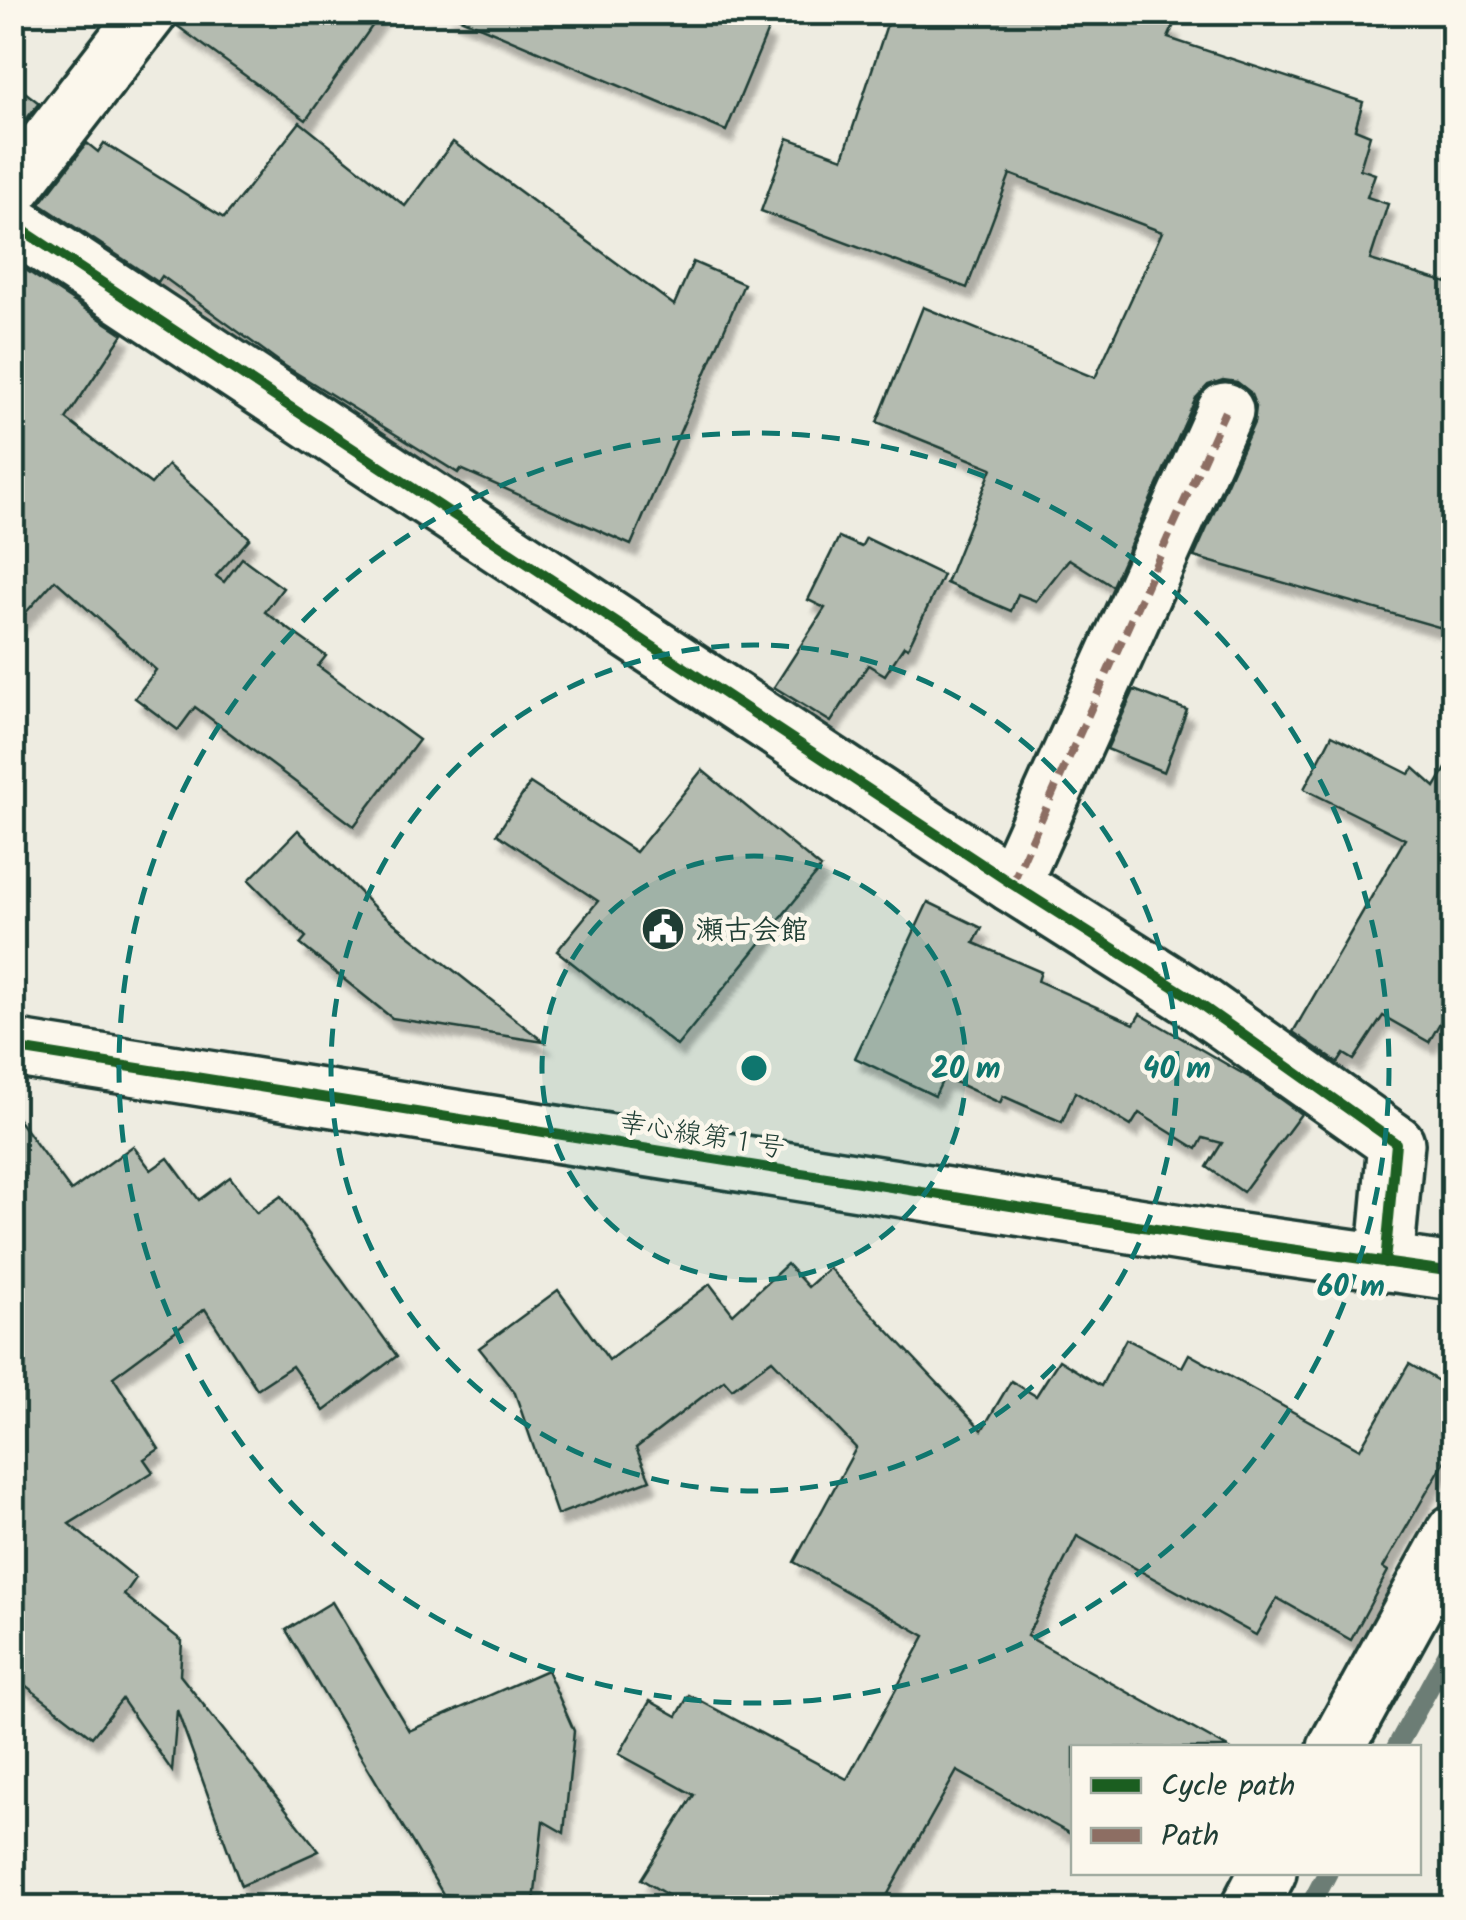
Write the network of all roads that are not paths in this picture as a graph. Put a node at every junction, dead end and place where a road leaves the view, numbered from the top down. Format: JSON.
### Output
{"nodes":[{"id":1,"x":149,"y":12,"type":"edge"},
{"id":2,"x":12,"y":189,"type":"edge"},
{"id":3,"x":12,"y":222,"type":"edge"},
{"id":4,"x":1224,"y":411,"type":"dead end"},
{"id":5,"x":1012,"y":884,"type":"junction"},
{"id":6,"x":12,"y":1048,"type":"edge"},
{"id":7,"x":1384,"y":1262,"type":"junction"},
{"id":8,"x":1454,"y":1272,"type":"edge"},
{"id":9,"x":1454,"y":1532,"type":"edge"},
{"id":10,"x":1338,"y":1745,"type":"edge"},
{"id":11,"x":1266,"y":1875,"type":"edge"},
{"id":12,"x":1249,"y":1908,"type":"edge"}],
"edges":[{"from":1,"to":2,"type":"street"},
{"from":3,"to":5,"type":"street"},
{"from":4,"to":5,"type":"street"},
{"from":5,"to":7,"type":"street"},
{"from":6,"to":7,"type":"street","name":"幸心線第１号"},
{"from":7,"to":8,"type":"street","name":"幸心線第１号"},
{"from":9,"to":10,"type":"street"},
{"from":11,"to":12,"type":"street"}]}
